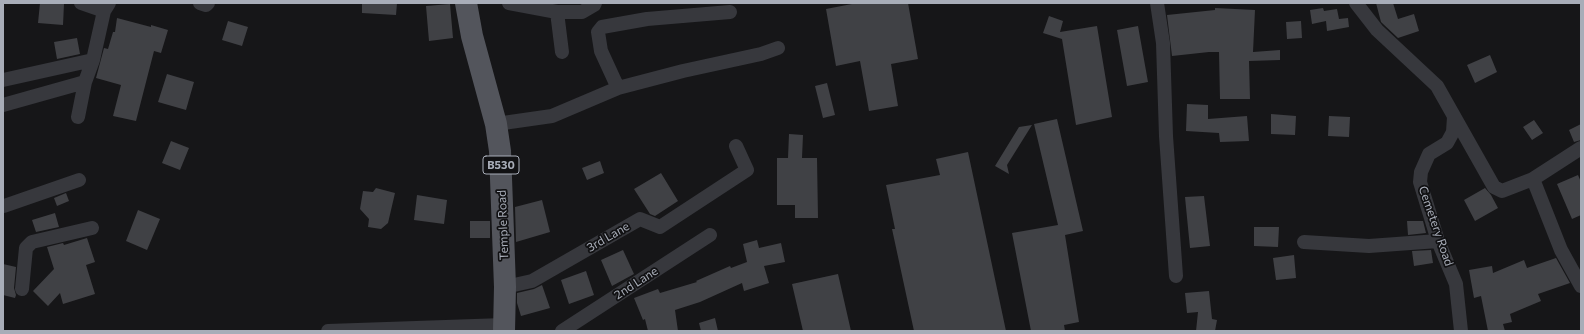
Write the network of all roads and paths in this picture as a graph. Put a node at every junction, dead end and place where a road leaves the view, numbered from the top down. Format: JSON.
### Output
{"nodes":[{"id":1,"x":81,"y":3,"type":"edge"},
{"id":2,"x":200,"y":3,"type":"edge"},
{"id":3,"x":208,"y":3,"type":"edge"},
{"id":4,"x":466,"y":3,"type":"edge"},
{"id":5,"x":509,"y":3,"type":"edge"},
{"id":6,"x":595,"y":3,"type":"edge"},
{"id":7,"x":1157,"y":3,"type":"edge"},
{"id":8,"x":1356,"y":3,"type":"edge"},
{"id":9,"x":106,"y":7,"type":"edge"},
{"id":10,"x":557,"y":12,"type":"junction"},
{"id":11,"x":730,"y":12,"type":"dead end"},
{"id":12,"x":778,"y":48,"type":"dead end"},
{"id":13,"x":562,"y":52,"type":"dead end"},
{"id":14,"x":93,"y":60,"type":"junction"},
{"id":15,"x":3,"y":80,"type":"edge"},
{"id":16,"x":85,"y":82,"type":"junction"},
{"id":17,"x":618,"y":88,"type":"junction"},
{"id":18,"x":3,"y":105,"type":"edge"},
{"id":19,"x":78,"y":117,"type":"dead end"},
{"id":20,"x":1454,"y":117,"type":"junction"},
{"id":21,"x":496,"y":124,"type":"junction"},
{"id":22,"x":736,"y":146,"type":"dead end"},
{"id":23,"x":1581,"y":148,"type":"edge"},
{"id":24,"x":1533,"y":179,"type":"junction"},
{"id":25,"x":80,"y":180,"type":"dead end"},
{"id":26,"x":4,"y":206,"type":"dead end"},
{"id":27,"x":92,"y":228,"type":"dead end"},
{"id":28,"x":710,"y":235,"type":"dead end"},
{"id":29,"x":1438,"y":241,"type":"junction"},
{"id":30,"x":1304,"y":242,"type":"dead end"},
{"id":31,"x":1176,"y":276,"type":"dead end"},
{"id":32,"x":1581,"y":286,"type":"edge"},
{"id":33,"x":505,"y":287,"type":"junction"},
{"id":34,"x":22,"y":289,"type":"dead end"},
{"id":35,"x":504,"y":328,"type":"edge"},
{"id":36,"x":328,"y":331,"type":"edge"},
{"id":37,"x":562,"y":331,"type":"edge"},
{"id":38,"x":1461,"y":331,"type":"edge"}],
"edges":[{"from":1,"to":9,"type":"street"},
{"from":2,"to":3,"type":"street"},
{"from":4,"to":21,"type":"main road","name":"Temple Road","number":"B530"},
{"from":5,"to":10,"type":"street"},
{"from":6,"to":10,"type":"street"},
{"from":7,"to":31,"type":"street"},
{"from":8,"to":20,"type":"street"},
{"from":9,"to":14,"type":"street"},
{"from":10,"to":13,"type":"street"},
{"from":11,"to":17,"type":"street"},
{"from":12,"to":17,"type":"street"},
{"from":14,"to":15,"type":"street"},
{"from":14,"to":16,"type":"street"},
{"from":16,"to":18,"type":"street"},
{"from":16,"to":19,"type":"street"},
{"from":17,"to":21,"type":"street"},
{"from":20,"to":24,"type":"street"},
{"from":20,"to":29,"type":"street","name":"Cemetery Road"},
{"from":21,"to":33,"type":"main road","name":"Temple Road","number":"B530"},
{"from":22,"to":33,"type":"street","name":"3rd Lane"},
{"from":23,"to":24,"type":"street"},
{"from":24,"to":32,"type":"street"},
{"from":25,"to":26,"type":"street"},
{"from":27,"to":34,"type":"street"},
{"from":28,"to":37,"type":"street","name":"2nd Lane"},
{"from":29,"to":30,"type":"street"},
{"from":29,"to":38,"type":"street","name":"Cemetery Road"},
{"from":33,"to":35,"type":"main road","name":"Temple Road","number":"B530"},
{"from":35,"to":36,"type":"street"}]}
